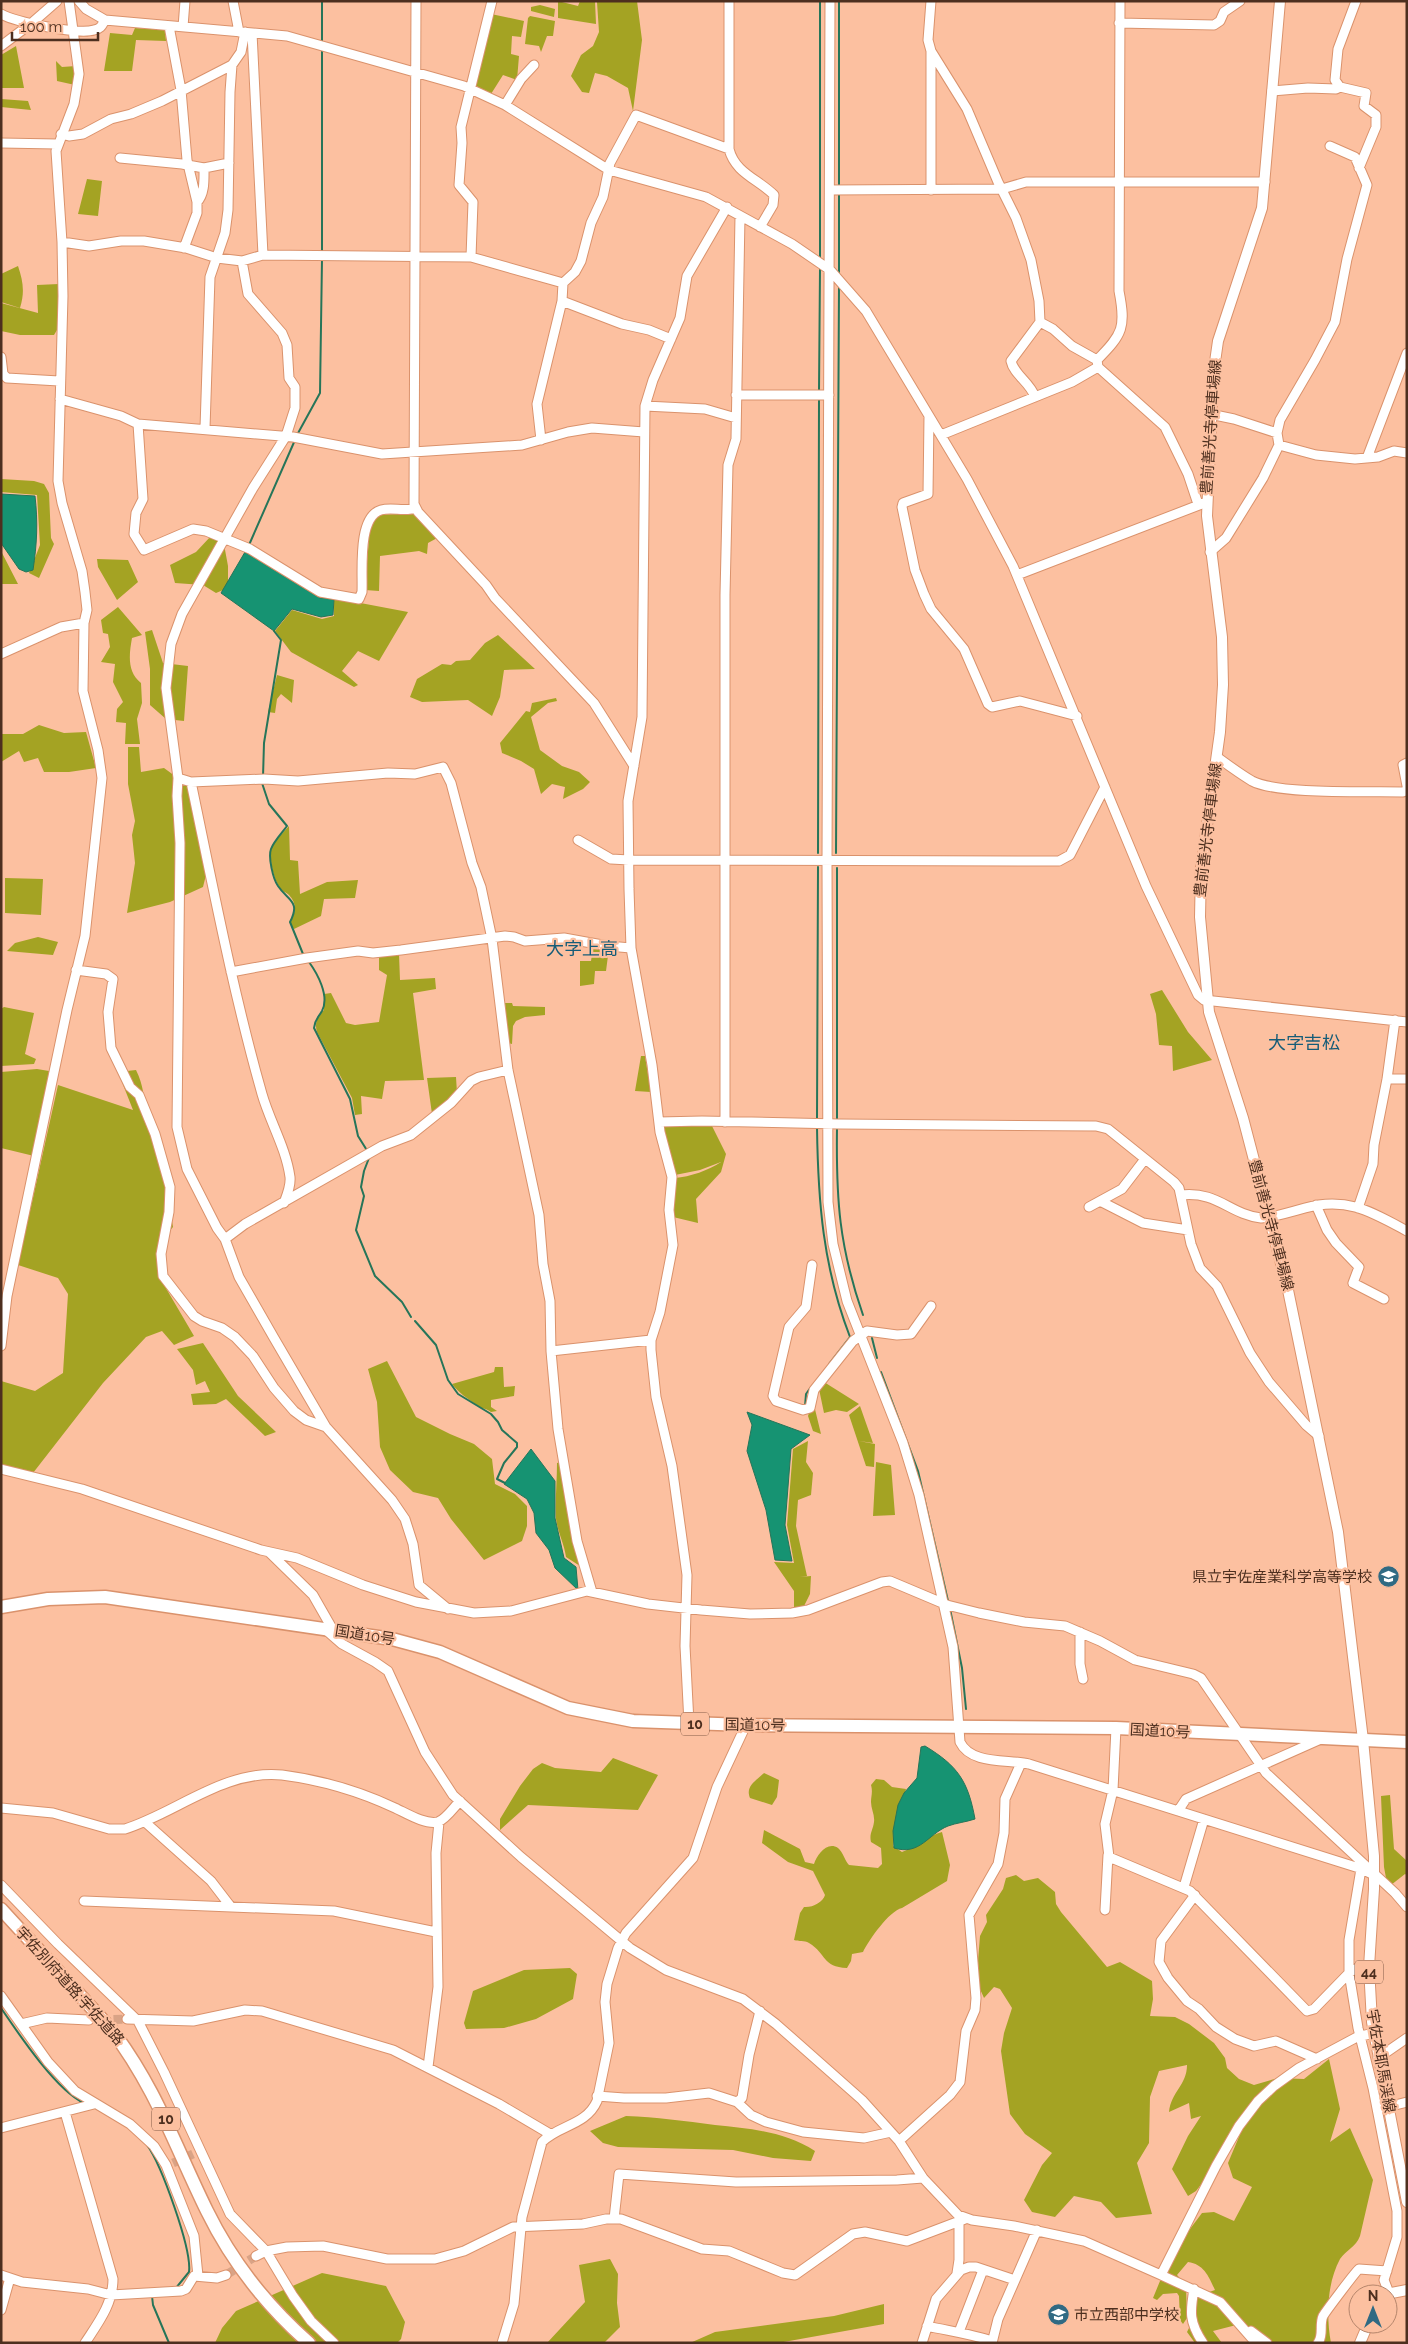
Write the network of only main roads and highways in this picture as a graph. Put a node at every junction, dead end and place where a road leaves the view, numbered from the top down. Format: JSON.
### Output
{"nodes":[{"id":1,"x":1280,"y":1,"type":"edge"},
{"id":2,"x":1,"y":1607,"type":"edge"},
{"id":3,"x":1363,"y":1740,"type":"junction"},
{"id":4,"x":1407,"y":1742,"type":"edge"},
{"id":5,"x":1,"y":1909,"type":"edge"},
{"id":6,"x":1407,"y":2202,"type":"edge"},
{"id":7,"x":309,"y":2343,"type":"edge"}],
"edges":[{"from":1,"to":3,"type":"main road","name":"豊前善光寺停車場線"},
{"from":2,"to":3,"type":"highway","name":"国道10号","number":"10"},
{"from":3,"to":4,"type":"highway","name":"国道10号","number":"10"},
{"from":3,"to":6,"type":"main road","name":"宇佐本耶馬渓線","number":"44"},
{"from":5,"to":7,"type":"highway","name":"宇佐別府道路;宇佐道路","number":"10"}]}
